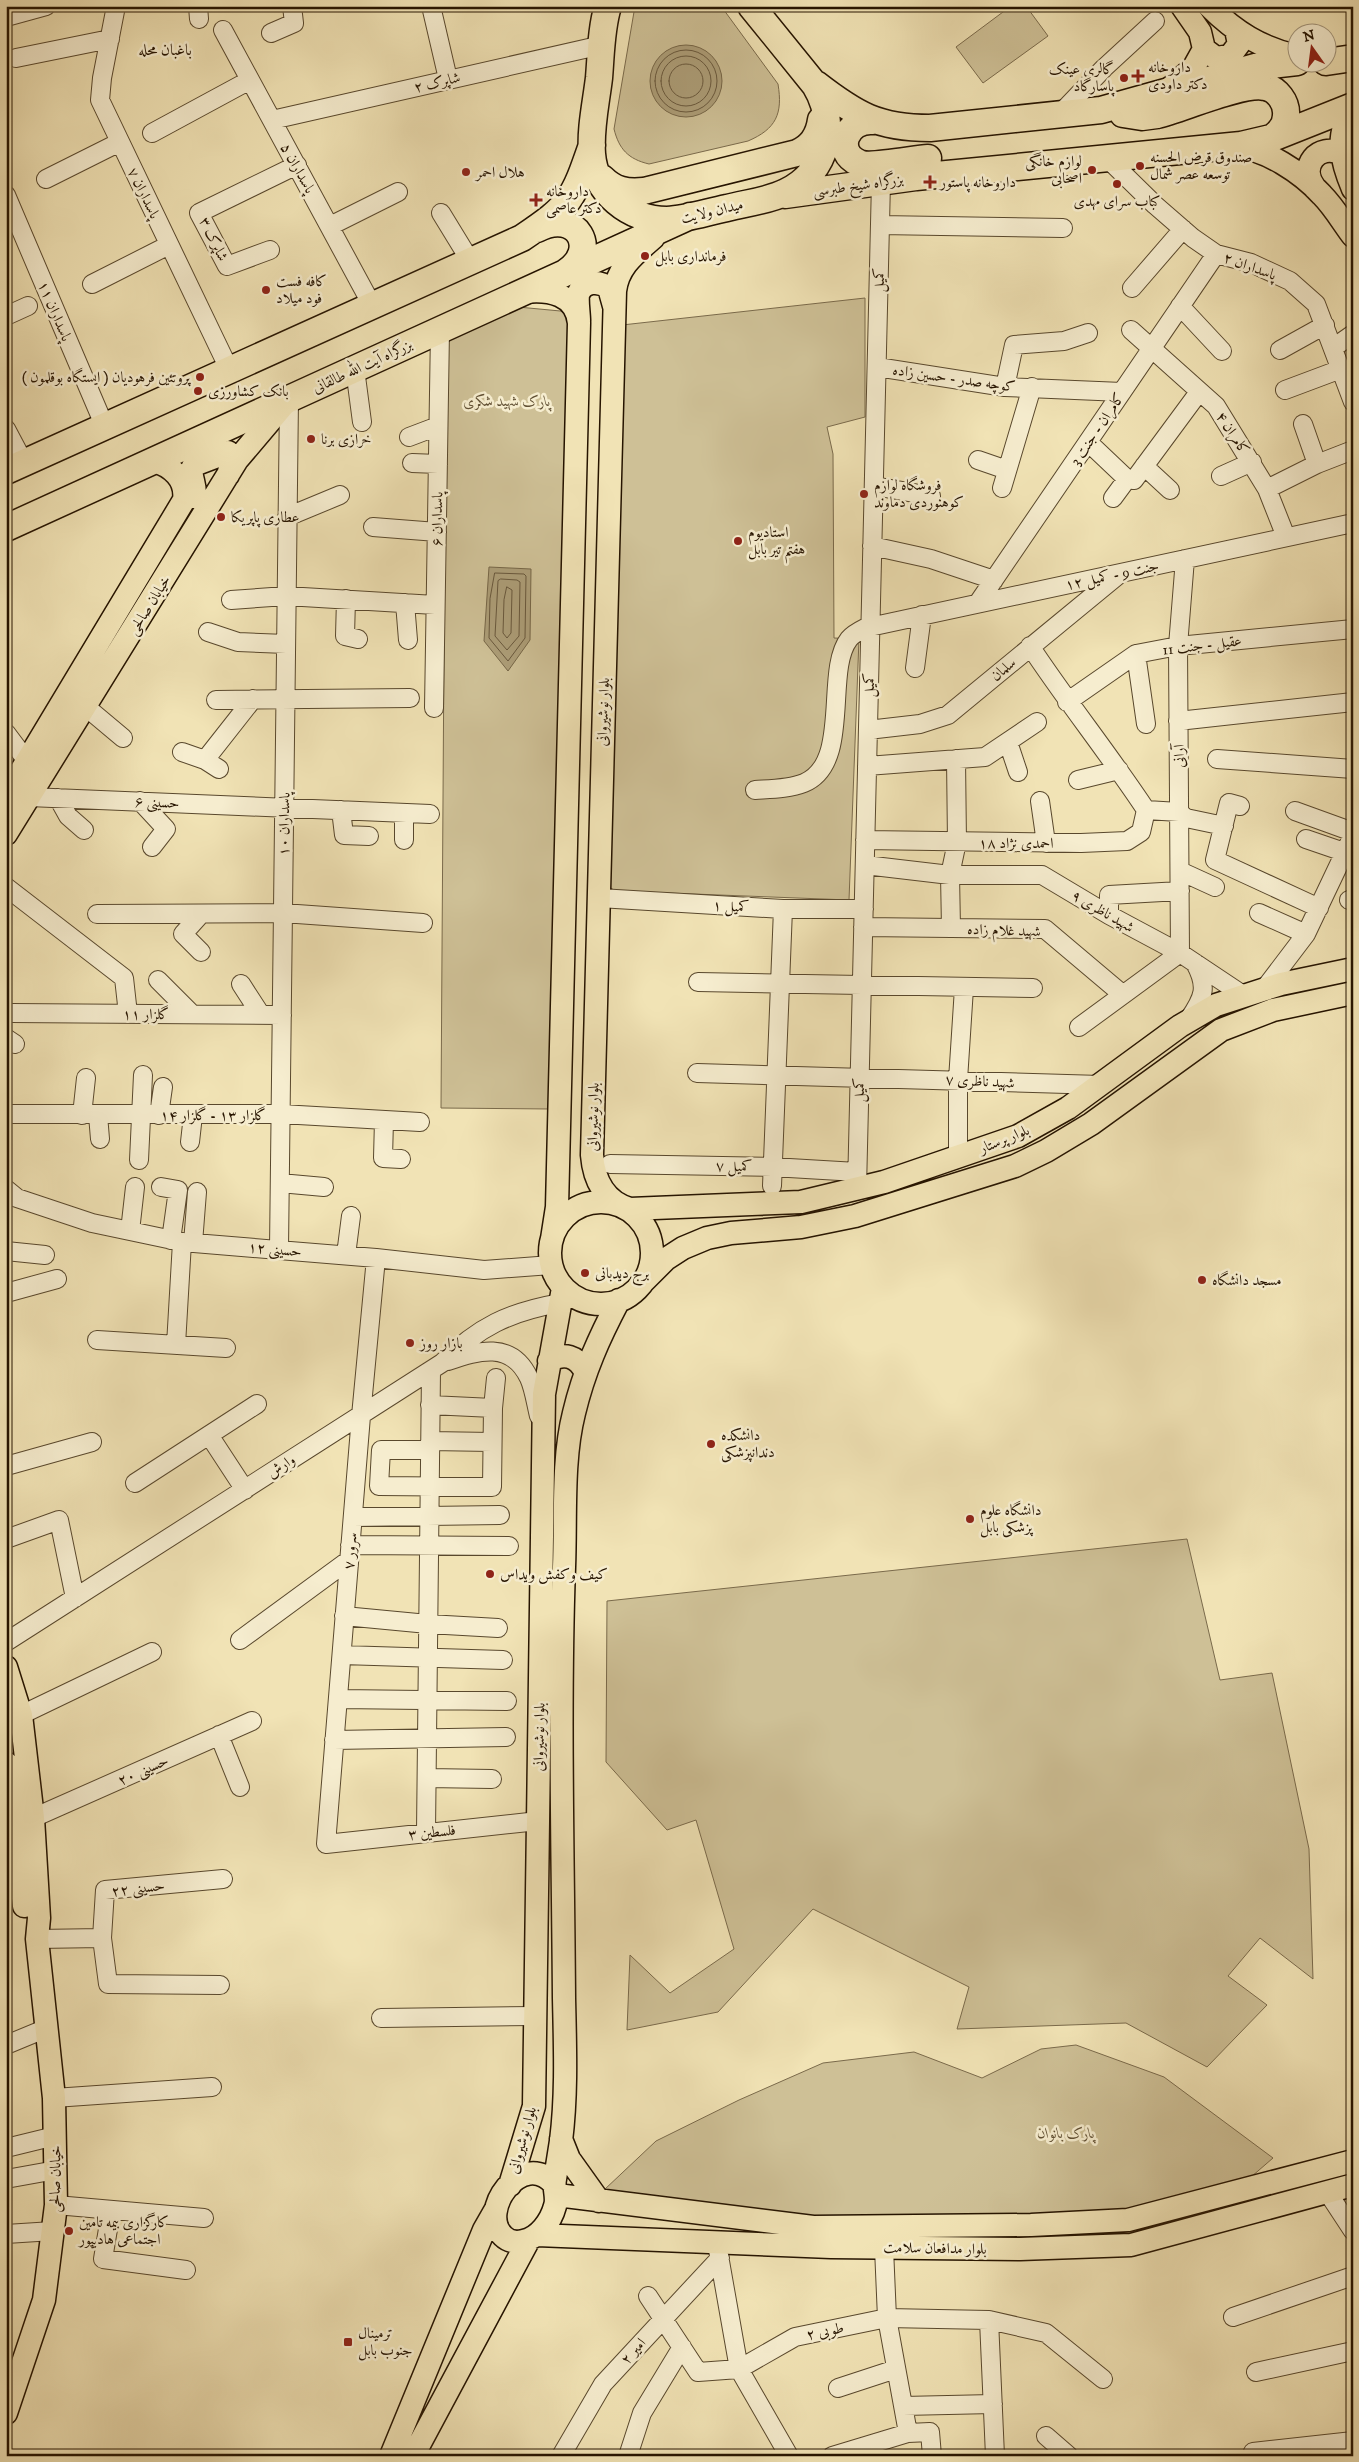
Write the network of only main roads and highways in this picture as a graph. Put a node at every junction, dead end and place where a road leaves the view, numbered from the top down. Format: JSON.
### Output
{"nodes":[{"id":1,"x":751,"y":6,"type":"edge"},
{"id":2,"x":1182,"y":6,"type":"edge"},
{"id":3,"x":1209,"y":6,"type":"edge"},
{"id":4,"x":606,"y":10,"type":"edge"},
{"id":5,"x":1236,"y":30,"type":"junction"},
{"id":6,"x":1204,"y":50,"type":"junction"},
{"id":7,"x":1286,"y":53,"type":"edge"},
{"id":8,"x":1353,"y":58,"type":"edge"},
{"id":9,"x":1336,"y":61,"type":"edge"},
{"id":10,"x":1286,"y":63,"type":"edge"},
{"id":11,"x":814,"y":84,"type":"junction"},
{"id":12,"x":1165,"y":94,"type":"junction"},
{"id":13,"x":1353,"y":106,"type":"edge"},
{"id":14,"x":1101,"y":110,"type":"junction"},
{"id":15,"x":1353,"y":110,"type":"edge"},
{"id":16,"x":873,"y":121,"type":"junction"},
{"id":17,"x":1273,"y":137,"type":"junction"},
{"id":18,"x":1226,"y":147,"type":"junction"},
{"id":19,"x":1342,"y":154,"type":"junction"},
{"id":20,"x":593,"y":156,"type":"junction"},
{"id":21,"x":980,"y":171,"type":"junction"},
{"id":22,"x":1315,"y":188,"type":"junction"},
{"id":23,"x":1353,"y":189,"type":"edge"},
{"id":24,"x":774,"y":197,"type":"junction"},
{"id":25,"x":690,"y":216,"type":"junction"},
{"id":26,"x":665,"y":228,"type":"junction"},
{"id":27,"x":1353,"y":236,"type":"edge"},
{"id":28,"x":522,"y":238,"type":"junction"},
{"id":29,"x":563,"y":274,"type":"junction"},
{"id":30,"x":524,"y":292,"type":"junction"},
{"id":31,"x":614,"y":310,"type":"junction"},
{"id":32,"x":579,"y":323,"type":"junction"},
{"id":33,"x":288,"y":399,"type":"junction"},
{"id":34,"x":154,"y":461,"type":"junction"},
{"id":35,"x":15,"y":467,"type":"edge"},
{"id":36,"x":228,"y":475,"type":"junction"},
{"id":37,"x":170,"y":524,"type":"junction"},
{"id":38,"x":6,"y":528,"type":"edge"},
{"id":39,"x":6,"y":796,"type":"edge"},
{"id":40,"x":12,"y":825,"type":"edge"},
{"id":41,"x":1353,"y":969,"type":"edge"},
{"id":42,"x":1353,"y":993,"type":"edge"},
{"id":43,"x":621,"y":1206,"type":"junction"},
{"id":44,"x":552,"y":1239,"type":"junction"},
{"id":45,"x":640,"y":1286,"type":"junction"},
{"id":46,"x":561,"y":1295,"type":"junction"},
{"id":47,"x":619,"y":1300,"type":"junction"},
{"id":48,"x":549,"y":1361,"type":"junction"},
{"id":49,"x":585,"y":1372,"type":"junction"},
{"id":50,"x":6,"y":1666,"type":"edge"},
{"id":51,"x":6,"y":1763,"type":"edge"},
{"id":52,"x":37,"y":1939,"type":"junction"},
{"id":53,"x":534,"y":2106,"type":"junction"},
{"id":54,"x":563,"y":2108,"type":"junction"},
{"id":55,"x":562,"y":2139,"type":"junction"},
{"id":56,"x":1353,"y":2148,"type":"edge"},
{"id":57,"x":1353,"y":2161,"type":"edge"},
{"id":58,"x":1284,"y":2179,"type":"junction"},
{"id":59,"x":510,"y":2185,"type":"junction"},
{"id":60,"x":1353,"y":2185,"type":"edge"},
{"id":61,"x":556,"y":2190,"type":"junction"},
{"id":62,"x":599,"y":2201,"type":"junction"},
{"id":63,"x":641,"y":2206,"type":"junction"},
{"id":64,"x":496,"y":2209,"type":"junction"},
{"id":65,"x":618,"y":2237,"type":"junction"},
{"id":66,"x":532,"y":2238,"type":"junction"},
{"id":67,"x":7,"y":2408,"type":"edge"},
{"id":68,"x":391,"y":2456,"type":"edge"},
{"id":69,"x":413,"y":2456,"type":"edge"}],
"edges":[{"from":1,"to":11,"type":"highway","name":"میدان ولایت"},
{"from":2,"to":6,"type":"main road"},
{"from":3,"to":5,"type":"main road"},
{"from":4,"to":20,"type":"highway"},
{"from":5,"to":6,"type":"main road"},
{"from":5,"to":7,"type":"main road"},
{"from":6,"to":12,"type":"main road"},
{"from":8,"to":9,"type":"highway"},
{"from":10,"to":12,"type":"highway"},
{"from":11,"to":16,"type":"highway"},
{"from":11,"to":20,"type":"highway"},
{"from":11,"to":24,"type":"highway","name":"میدان ولایت"},
{"from":12,"to":14,"type":"highway"},
{"from":13,"to":17,"type":"highway","name":"بزرگراه شیخ طبرسی"},
{"from":14,"to":16,"type":"highway"},
{"from":14,"to":17,"type":"highway"},
{"from":15,"to":19,"type":"main road"},
{"from":16,"to":21,"type":"highway"},
{"from":17,"to":18,"type":"highway","name":"بزرگراه شیخ طبرسی"},
{"from":18,"to":21,"type":"highway","name":"بزرگراه شیخ طبرسی"},
{"from":18,"to":22,"type":"main road"},
{"from":19,"to":22,"type":"main road"},
{"from":19,"to":23,"type":"main road"},
{"from":20,"to":25,"type":"highway","name":"میدان ولایت"},
{"from":20,"to":28,"type":"highway"},
{"from":21,"to":24,"type":"highway","name":"بزرگراه شیخ طبرسی"},
{"from":22,"to":27,"type":"main road"},
{"from":24,"to":25,"type":"highway","name":"میدان ولایت"},
{"from":25,"to":26,"type":"highway","name":"بزرگراه آیت الله طالقانی"},
{"from":26,"to":29,"type":"highway","name":"بزرگراه آیت الله طالقانی"},
{"from":26,"to":31,"type":"main road","name":"بلوار نوشیروانی"},
{"from":28,"to":29,"type":"highway"},
{"from":28,"to":35,"type":"highway"},
{"from":29,"to":30,"type":"highway","name":"بزرگراه آیت الله طالقانی"},
{"from":30,"to":32,"type":"main road"},
{"from":30,"to":33,"type":"highway","name":"بزرگراه آیت الله طالقانی"},
{"from":31,"to":32,"type":"main road"},
{"from":31,"to":43,"type":"main road","name":"بلوار نوشیروانی"},
{"from":32,"to":44,"type":"main road"},
{"from":33,"to":34,"type":"highway","name":"بزرگراه آیت الله طالقانی"},
{"from":33,"to":36,"type":"main road","name":"خیابان صالحی"},
{"from":34,"to":37,"type":"main road","name":"خیابان صالحی"},
{"from":34,"to":38,"type":"highway","name":"بزرگراه آیت الله طالقانی"},
{"from":36,"to":37,"type":"main road"},
{"from":36,"to":40,"type":"main road","name":"خیابان صالحی"},
{"from":37,"to":39,"type":"main road","name":"خیابان صالحی"},
{"from":41,"to":43,"type":"main road","name":"بلوار پرستار"},
{"from":42,"to":45,"type":"main road","name":"بلوار پرستار"},
{"from":43,"to":44,"type":"main road"},
{"from":43,"to":45,"type":"main road"},
{"from":44,"to":46,"type":"main road"},
{"from":45,"to":47,"type":"main road"},
{"from":46,"to":47,"type":"main road"},
{"from":46,"to":48,"type":"main road","name":"بلوار نوشیروانی"},
{"from":47,"to":49,"type":"main road","name":"بلوار نوشیروانی"},
{"from":48,"to":49,"type":"main road"},
{"from":48,"to":53,"type":"main road","name":"بلوار نوشیروانی"},
{"from":49,"to":54,"type":"main road","name":"بلوار نوشیروانی"},
{"from":50,"to":52,"type":"main road","name":"خيابان صالحی"},
{"from":51,"to":52,"type":"main road","name":"خيابان صالحی"},
{"from":52,"to":67,"type":"main road","name":"خيابان صالحی"},
{"from":53,"to":54,"type":"main road"},
{"from":53,"to":59,"type":"main road","name":"بلوار نوشیروانی"},
{"from":54,"to":55,"type":"main road","name":"بلوار نوشیروانی"},
{"from":55,"to":61,"type":"main road","name":"بلوار نوشیروانی"},
{"from":55,"to":62,"type":"main road"},
{"from":56,"to":58,"type":"main road"},
{"from":57,"to":58,"type":"main road"},
{"from":58,"to":63,"type":"main road","name":"بلوار مدافعان سلامت"},
{"from":59,"to":61,"type":"main road"},
{"from":59,"to":64,"type":"main road"},
{"from":60,"to":65,"type":"main road","name":"بلوار مدافعان سلامت"},
{"from":61,"to":62,"type":"main road","name":"بلوار مدافعان سلامت"},
{"from":61,"to":66,"type":"main road"},
{"from":62,"to":63,"type":"main road","name":"بلوار مدافعان سلامت"},
{"from":63,"to":65,"type":"main road"},
{"from":64,"to":66,"type":"main road"},
{"from":64,"to":68,"type":"main road"},
{"from":65,"to":66,"type":"main road","name":"بلوار مدافعان سلامت"},
{"from":66,"to":69,"type":"main road"}]}
